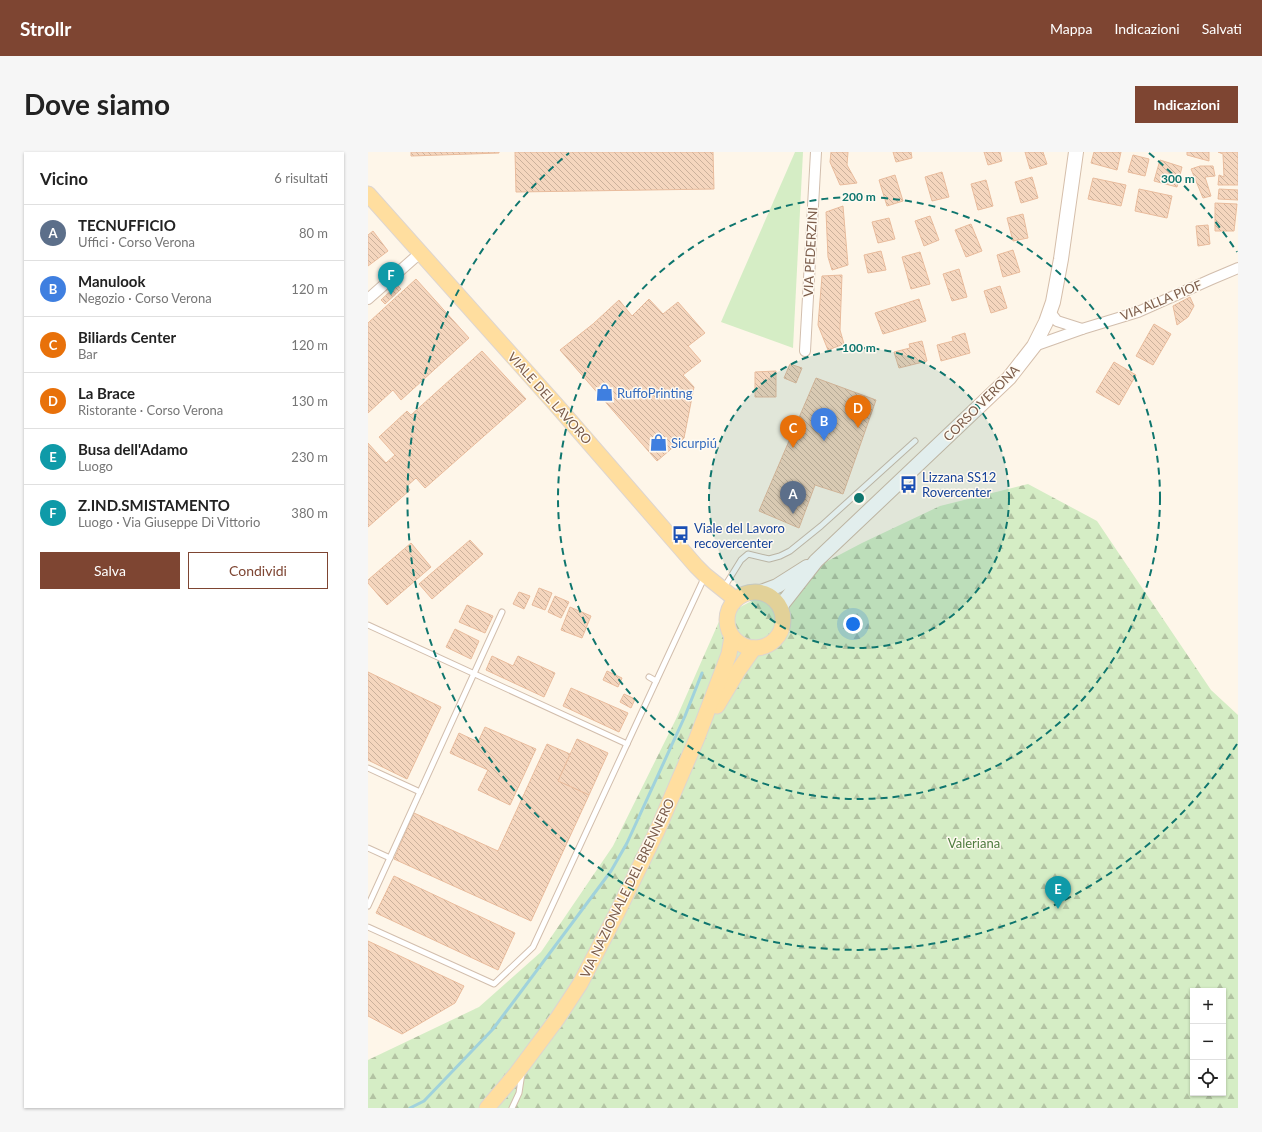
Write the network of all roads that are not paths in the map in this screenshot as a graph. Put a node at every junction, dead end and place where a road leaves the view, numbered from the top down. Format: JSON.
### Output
{"nodes":[{"id":1,"x":816,"y":152,"type":"edge"},
{"id":2,"x":1076,"y":152,"type":"edge"},
{"id":3,"x":368,"y":194,"type":"edge"},
{"id":4,"x":420,"y":253,"type":"junction"},
{"id":5,"x":1238,"y":268,"type":"edge"},
{"id":6,"x":368,"y":299,"type":"edge"},
{"id":7,"x":1051,"y":318,"type":"junction"},
{"id":8,"x":1082,"y":328,"type":"junction"},
{"id":9,"x":1060,"y":336,"type":"junction"},
{"id":10,"x":1034,"y":346,"type":"junction"},
{"id":11,"x":804,"y":351,"type":"dead end"},
{"id":12,"x":915,"y":441,"type":"dead end"},
{"id":13,"x":816,"y":562,"type":"junction"},
{"id":14,"x":705,"y":575,"type":"junction"},
{"id":15,"x":723,"y":590,"type":"junction"},
{"id":16,"x":761,"y":592,"type":"junction"},
{"id":17,"x":735,"y":599,"type":"junction"},
{"id":18,"x":780,"y":607,"type":"junction"},
{"id":19,"x":502,"y":612,"type":"dead end"},
{"id":20,"x":368,"y":625,"type":"edge"},
{"id":21,"x":732,"y":637,"type":"junction"},
{"id":22,"x":754,"y":648,"type":"junction"},
{"id":23,"x":474,"y":673,"type":"junction"},
{"id":24,"x":649,"y":677,"type":"dead end"},
{"id":25,"x":656,"y":681,"type":"junction"},
{"id":26,"x":698,"y":738,"type":"junction"},
{"id":27,"x":627,"y":744,"type":"junction"},
{"id":28,"x":368,"y":768,"type":"edge"},
{"id":29,"x":420,"y":792,"type":"junction"},
{"id":30,"x":368,"y":848,"type":"edge"},
{"id":31,"x":390,"y":858,"type":"junction"},
{"id":32,"x":368,"y":906,"type":"edge"},
{"id":33,"x":368,"y":927,"type":"edge"},
{"id":34,"x":522,"y":1067,"type":"junction"},
{"id":35,"x":487,"y":1108,"type":"edge"},
{"id":36,"x":512,"y":1108,"type":"edge"}],
"edges":[{"from":1,"to":11,"type":"street","name":"VIA PEDERZINI"},
{"from":2,"to":7,"type":"main road","name":"CORSO VERONA"},
{"from":3,"to":4,"type":"main road","name":"VIALE DEL LAVORO"},
{"from":4,"to":6,"type":"street"},
{"from":4,"to":14,"type":"main road","name":"VIALE DEL LAVORO"},
{"from":5,"to":8,"type":"street","name":"VIA ALLA PIOF"},
{"from":7,"to":8,"type":"street"},
{"from":7,"to":9,"type":"street"},
{"from":7,"to":10,"type":"main road","name":"CORSO VERONA"},
{"from":8,"to":9,"type":"street","name":"VIA ALLA PIOF"},
{"from":9,"to":10,"type":"street","name":"VIA ALLA PIOF"},
{"from":10,"to":13,"type":"main road","name":"CORSO VERONA"},
{"from":12,"to":15,"type":"lane"},
{"from":13,"to":16,"type":"main road"},
{"from":13,"to":18,"type":"main road"},
{"from":14,"to":15,"type":"main road","name":"VIALE DEL LAVORO"},
{"from":14,"to":25,"type":"lane"},
{"from":15,"to":17,"type":"main road","name":"VIALE DEL LAVORO"},
{"from":16,"to":17,"type":"main road"},
{"from":16,"to":18,"type":"main road"},
{"from":17,"to":21,"type":"main road"},
{"from":18,"to":22,"type":"main road"},
{"from":19,"to":23,"type":"lane"},
{"from":20,"to":23,"type":"lane"},
{"from":21,"to":22,"type":"main road"},
{"from":21,"to":26,"type":"main road","name":"VIA NAZIONALE DEL BRENNERO"},
{"from":22,"to":26,"type":"main road","name":"VIA NAZIONALE DEL BRENNERO"},
{"from":23,"to":27,"type":"lane"},
{"from":23,"to":29,"type":"lane"},
{"from":24,"to":25,"type":"lane"},
{"from":25,"to":27,"type":"lane"},
{"from":26,"to":34,"type":"main road","name":"VIA NAZIONALE DEL BRENNERO"},
{"from":27,"to":33,"type":"lane"},
{"from":28,"to":29,"type":"lane"},
{"from":29,"to":31,"type":"lane"},
{"from":30,"to":31,"type":"lane"},
{"from":31,"to":32,"type":"lane"},
{"from":34,"to":35,"type":"main road","name":"VIA NAZIONALE DEL BRENNERO"},
{"from":34,"to":36,"type":"lane"}]}
